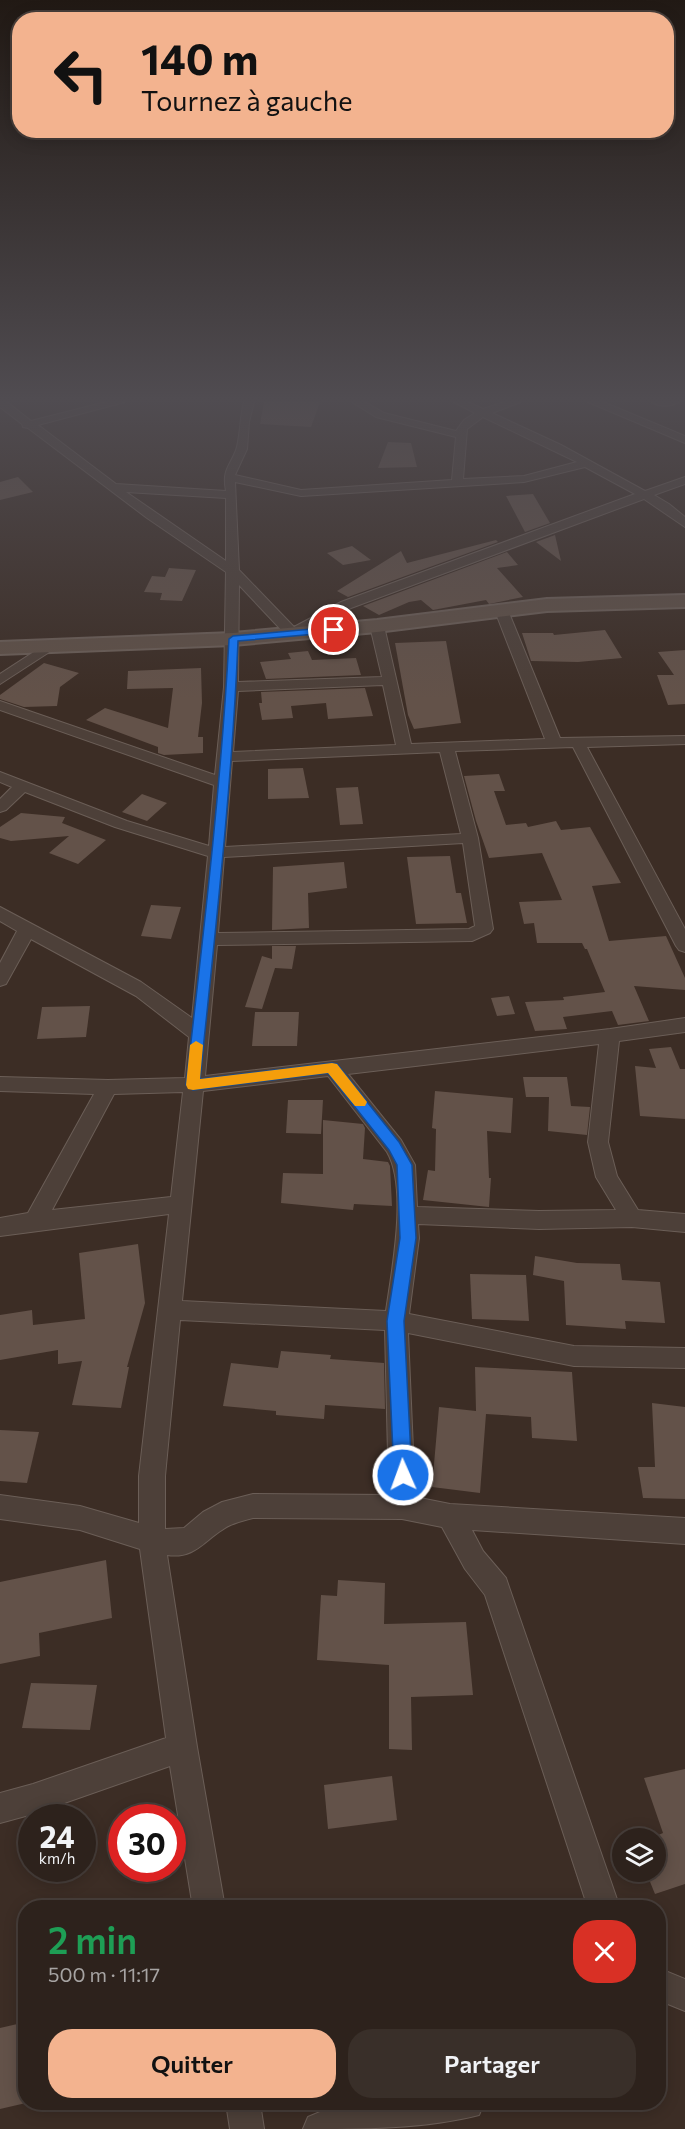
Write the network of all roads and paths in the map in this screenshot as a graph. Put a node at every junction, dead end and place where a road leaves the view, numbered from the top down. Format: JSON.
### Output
{"nodes":[{"id":1,"x":132,"y":501,"type":"edge"},
{"id":2,"x":232,"y":501,"type":"edge"},
{"id":3,"x":630,"y":501,"type":"edge"},
{"id":4,"x":654,"y":501,"type":"edge"},
{"id":5,"x":685,"y":523,"type":"edge"},
{"id":6,"x":232,"y":570,"type":"junction"},
{"id":7,"x":685,"y":601,"type":"edge"},
{"id":8,"x":502,"y":611,"type":"junction"},
{"id":9,"x":377,"y":626,"type":"junction"},
{"id":10,"x":292,"y":633,"type":"junction"},
{"id":11,"x":233,"y":639,"type":"junction"},
{"id":12,"x":49,"y":646,"type":"junction"},
{"id":13,"x":0,"y":648,"type":"edge"},
{"id":14,"x":0,"y":680,"type":"edge"},
{"id":15,"x":388,"y":681,"type":"junction"},
{"id":16,"x":231,"y":687,"type":"junction"},
{"id":17,"x":0,"y":705,"type":"edge"},
{"id":18,"x":685,"y":740,"type":"edge"},
{"id":19,"x":554,"y":743,"type":"junction"},
{"id":20,"x":578,"y":743,"type":"junction"},
{"id":21,"x":447,"y":748,"type":"junction"},
{"id":22,"x":405,"y":750,"type":"junction"},
{"id":23,"x":224,"y":757,"type":"junction"},
{"id":24,"x":0,"y":777,"type":"edge"},
{"id":25,"x":222,"y":782,"type":"junction"},
{"id":26,"x":23,"y":786,"type":"junction"},
{"id":27,"x":0,"y":807,"type":"edge"},
{"id":28,"x":470,"y":838,"type":"junction"},
{"id":29,"x":215,"y":853,"type":"junction"},
{"id":30,"x":0,"y":913,"type":"edge"},
{"id":31,"x":27,"y":930,"type":"junction"},
{"id":32,"x":208,"y":939,"type":"junction"},
{"id":33,"x":685,"y":946,"type":"edge"},
{"id":34,"x":0,"y":980,"type":"edge"},
{"id":35,"x":685,"y":1025,"type":"edge"},
{"id":36,"x":198,"y":1033,"type":"junction"},
{"id":37,"x":610,"y":1036,"type":"junction"},
{"id":38,"x":332,"y":1068,"type":"junction"},
{"id":39,"x":0,"y":1084,"type":"edge"},
{"id":40,"x":193,"y":1085,"type":"junction"},
{"id":41,"x":108,"y":1087,"type":"junction"},
{"id":42,"x":181,"y":1204,"type":"junction"},
{"id":43,"x":406,"y":1216,"type":"junction"},
{"id":44,"x":632,"y":1218,"type":"junction"},
{"id":45,"x":35,"y":1221,"type":"junction"},
{"id":46,"x":685,"y":1223,"type":"edge"},
{"id":47,"x":0,"y":1227,"type":"edge"},
{"id":48,"x":169,"y":1310,"type":"junction"},
{"id":49,"x":396,"y":1321,"type":"junction"},
{"id":50,"x":685,"y":1358,"type":"edge"},
{"id":51,"x":402,"y":1507,"type":"junction"},
{"id":52,"x":0,"y":1508,"type":"edge"},
{"id":53,"x":450,"y":1516,"type":"junction"},
{"id":54,"x":685,"y":1531,"type":"edge"},
{"id":55,"x":152,"y":1540,"type":"junction"},
{"id":56,"x":182,"y":1747,"type":"junction"},
{"id":57,"x":0,"y":1808,"type":"edge"},
{"id":58,"x":208,"y":1900,"type":"edge"},
{"id":59,"x":601,"y":1900,"type":"edge"},
{"id":60,"x":666,"y":1987,"type":"edge"},
{"id":61,"x":685,"y":1995,"type":"edge"},
{"id":62,"x":244,"y":2110,"type":"edge"},
{"id":63,"x":427,"y":2110,"type":"edge"},
{"id":64,"x":247,"y":2129,"type":"edge"},
{"id":65,"x":320,"y":2129,"type":"edge"}],
"edges":[{"from":1,"to":6,"type":"street"},
{"from":2,"to":6,"type":"street"},
{"from":3,"to":10,"type":"street"},
{"from":4,"to":5,"type":"street"},
{"from":6,"to":10,"type":"street"},
{"from":6,"to":11,"type":"street"},
{"from":7,"to":8,"type":"main road"},
{"from":8,"to":9,"type":"main road"},
{"from":8,"to":19,"type":"street"},
{"from":9,"to":10,"type":"main road"},
{"from":9,"to":15,"type":"street"},
{"from":10,"to":11,"type":"main road"},
{"from":11,"to":12,"type":"main road"},
{"from":11,"to":16,"type":"street"},
{"from":12,"to":13,"type":"main road"},
{"from":12,"to":14,"type":"street"},
{"from":15,"to":16,"type":"street"},
{"from":15,"to":22,"type":"street"},
{"from":16,"to":23,"type":"street"},
{"from":17,"to":25,"type":"street"},
{"from":18,"to":20,"type":"street"},
{"from":19,"to":20,"type":"street"},
{"from":19,"to":21,"type":"street"},
{"from":20,"to":33,"type":"street"},
{"from":21,"to":22,"type":"street"},
{"from":21,"to":28,"type":"street"},
{"from":22,"to":23,"type":"street"},
{"from":23,"to":25,"type":"street"},
{"from":24,"to":26,"type":"street"},
{"from":25,"to":29,"type":"street"},
{"from":26,"to":27,"type":"street"},
{"from":26,"to":29,"type":"street"},
{"from":28,"to":29,"type":"street"},
{"from":28,"to":32,"type":"street"},
{"from":29,"to":32,"type":"street"},
{"from":30,"to":31,"type":"street"},
{"from":31,"to":34,"type":"street"},
{"from":31,"to":36,"type":"street"},
{"from":32,"to":36,"type":"street"},
{"from":35,"to":37,"type":"street"},
{"from":36,"to":40,"type":"street"},
{"from":37,"to":38,"type":"street"},
{"from":37,"to":44,"type":"street"},
{"from":38,"to":40,"type":"street"},
{"from":38,"to":43,"type":"street"},
{"from":39,"to":41,"type":"street"},
{"from":40,"to":41,"type":"street"},
{"from":40,"to":42,"type":"street"},
{"from":41,"to":45,"type":"street"},
{"from":42,"to":45,"type":"street"},
{"from":42,"to":48,"type":"street"},
{"from":43,"to":44,"type":"street"},
{"from":43,"to":49,"type":"street"},
{"from":44,"to":46,"type":"street"},
{"from":45,"to":47,"type":"street"},
{"from":48,"to":49,"type":"street"},
{"from":48,"to":55,"type":"street"},
{"from":49,"to":50,"type":"street"},
{"from":49,"to":51,"type":"street"},
{"from":51,"to":53,"type":"street"},
{"from":51,"to":55,"type":"street"},
{"from":52,"to":55,"type":"street"},
{"from":53,"to":54,"type":"street"},
{"from":53,"to":59,"type":"street"},
{"from":55,"to":56,"type":"street"},
{"from":56,"to":57,"type":"street"},
{"from":56,"to":58,"type":"street"},
{"from":60,"to":61,"type":"street"},
{"from":62,"to":64,"type":"street"},
{"from":63,"to":65,"type":"street"}]}
